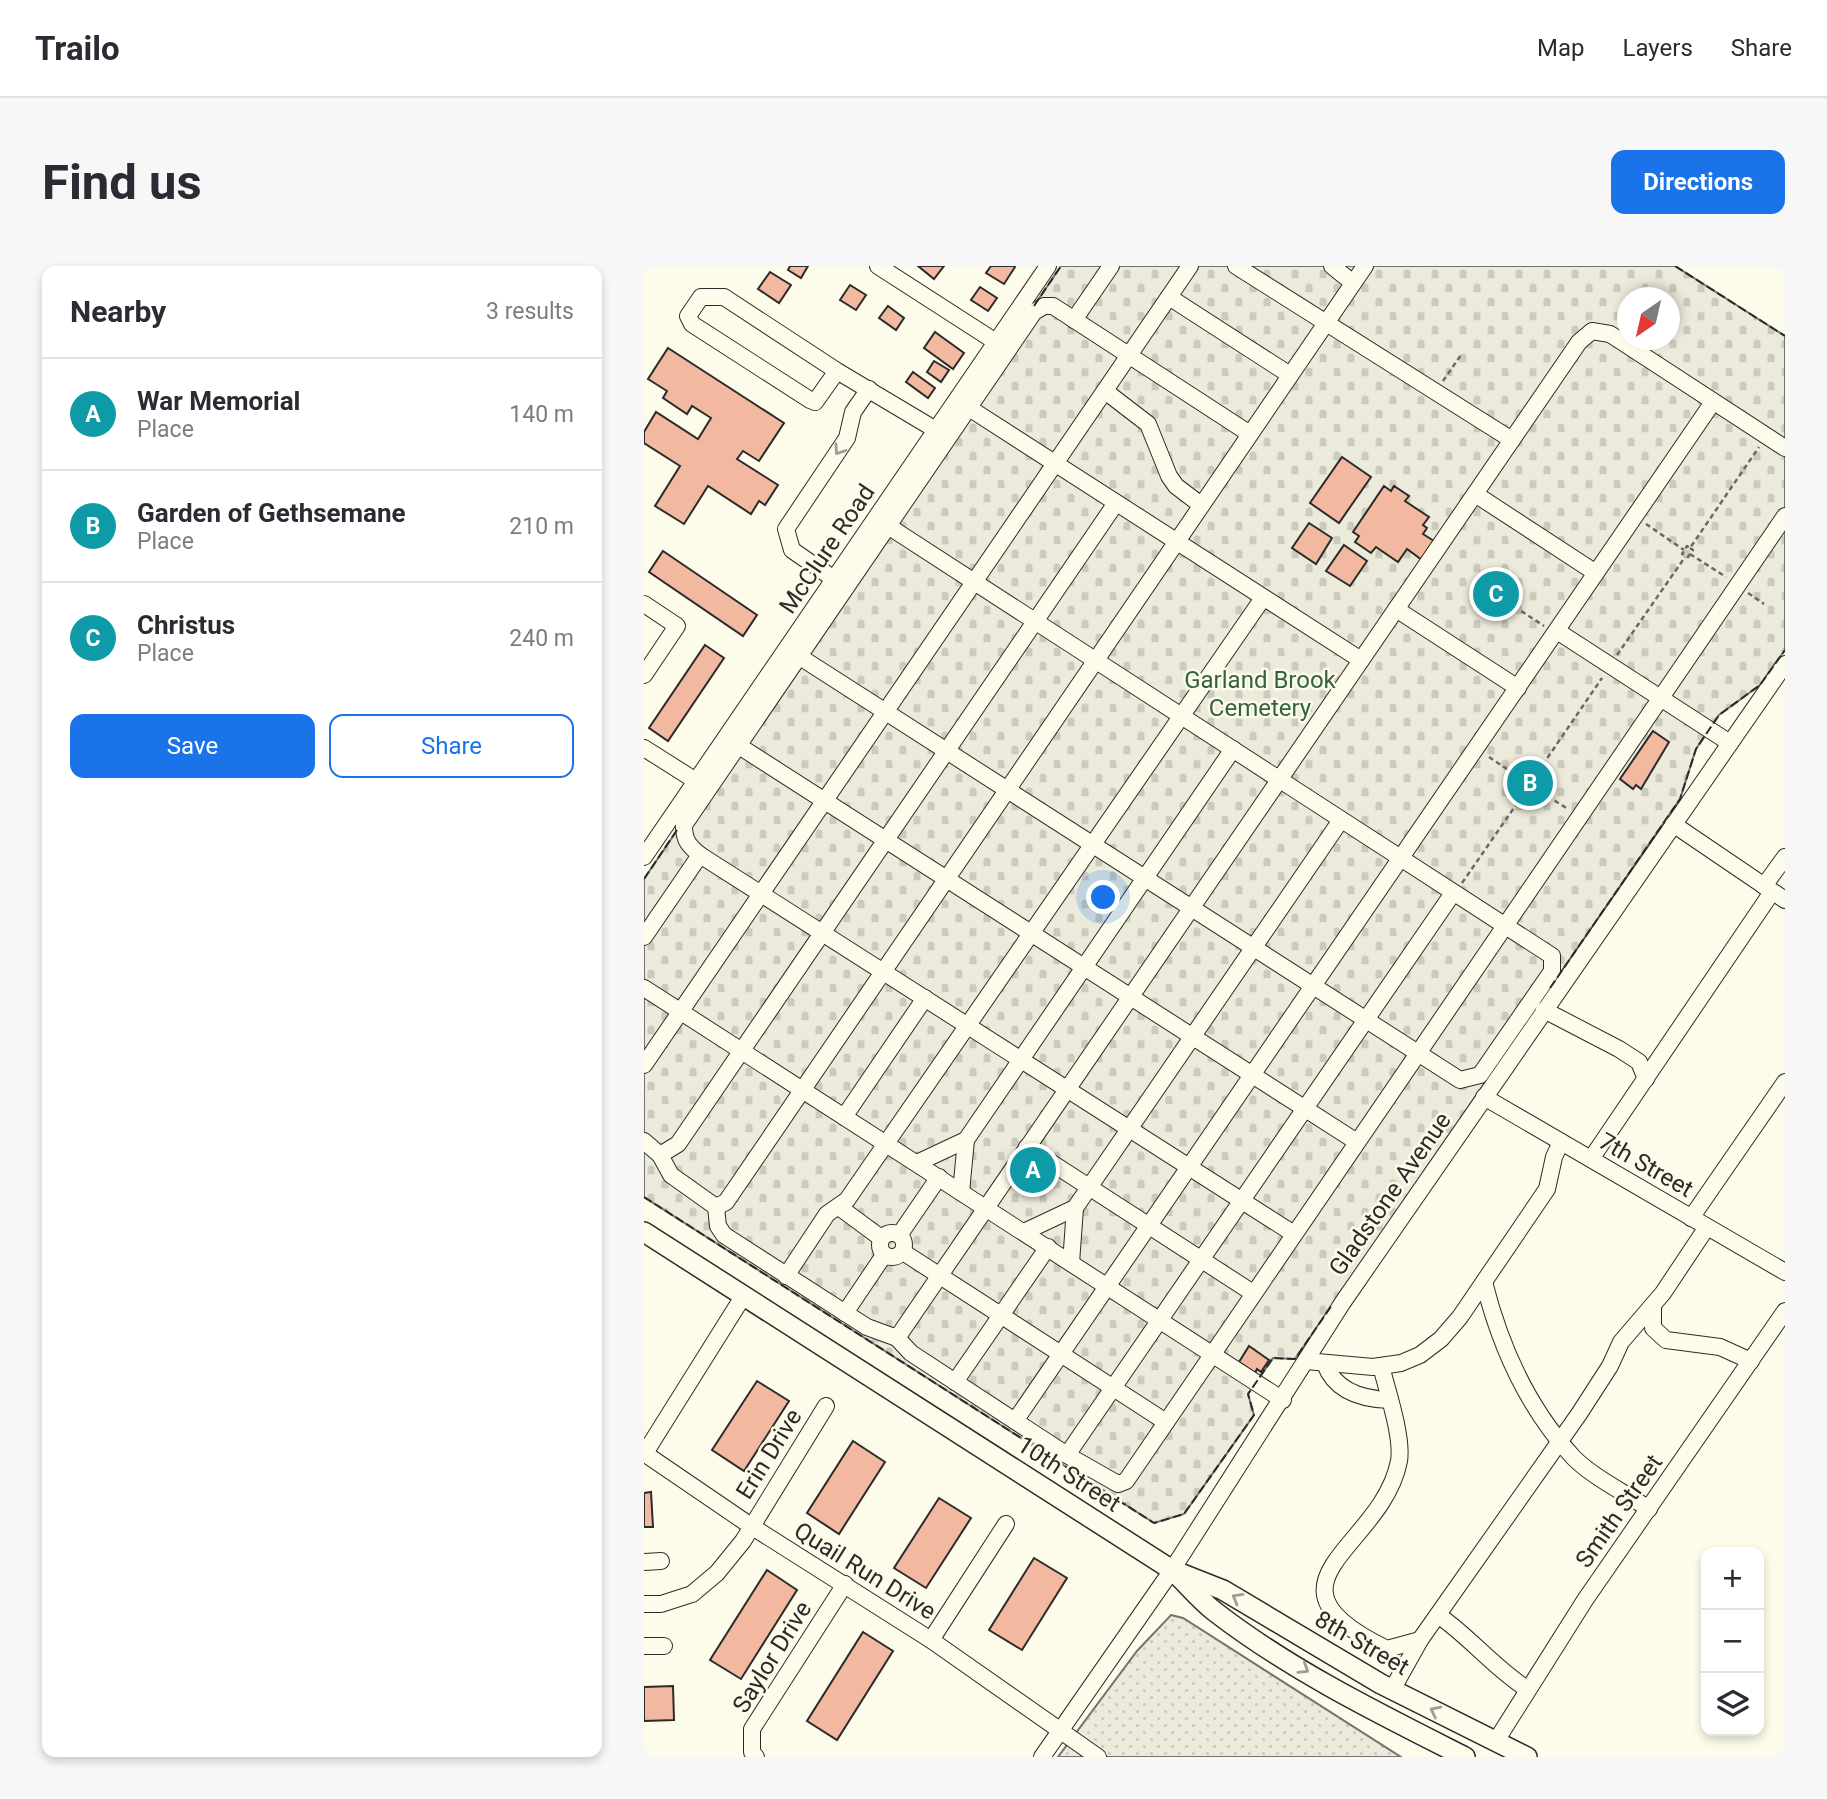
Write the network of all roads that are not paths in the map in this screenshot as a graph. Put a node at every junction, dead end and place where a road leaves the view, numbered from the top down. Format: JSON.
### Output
{"nodes":[{"id":1,"x":878,"y":266,"type":"edge"},
{"id":2,"x":1048,"y":266,"type":"edge"},
{"id":3,"x":1111,"y":266,"type":"edge"},
{"id":4,"x":1190,"y":266,"type":"edge"},
{"id":5,"x":1236,"y":266,"type":"edge"},
{"id":6,"x":1332,"y":266,"type":"edge"},
{"id":7,"x":1365,"y":266,"type":"edge"},
{"id":8,"x":1353,"y":283,"type":"junction"},
{"id":9,"x":1169,"y":297,"type":"junction"},
{"id":10,"x":1074,"y":320,"type":"junction"},
{"id":11,"x":1325,"y":324,"type":"junction"},
{"id":12,"x":996,"y":342,"type":"junction"},
{"id":13,"x":1129,"y":356,"type":"junction"},
{"id":14,"x":837,"y":370,"type":"junction"},
{"id":15,"x":1290,"y":375,"type":"junction"},
{"id":16,"x":869,"y":389,"type":"junction"},
{"id":17,"x":1105,"y":391,"type":"junction"},
{"id":18,"x":1713,"y":402,"type":"junction"},
{"id":19,"x":968,"y":408,"type":"junction"},
{"id":20,"x":936,"y":430,"type":"junction"},
{"id":21,"x":1250,"y":434,"type":"junction"},
{"id":22,"x":1512,"y":440,"type":"junction"},
{"id":23,"x":1785,"y":448,"type":"edge"},
{"id":24,"x":1055,"y":464,"type":"junction"},
{"id":25,"x":1475,"y":494,"type":"junction"},
{"id":26,"x":1116,"y":503,"type":"junction"},
{"id":27,"x":1202,"y":505,"type":"junction"},
{"id":28,"x":1785,"y":516,"type":"edge"},
{"id":29,"x":888,"y":526,"type":"junction"},
{"id":30,"x":1176,"y":542,"type":"junction"},
{"id":31,"x":1596,"y":573,"type":"junction"},
{"id":32,"x":834,"y":579,"type":"junction"},
{"id":33,"x":974,"y":582,"type":"junction"},
{"id":34,"x":1263,"y":598,"type":"junction"},
{"id":35,"x":644,"y":604,"type":"edge"},
{"id":36,"x":1396,"y":609,"type":"junction"},
{"id":37,"x":1035,"y":622,"type":"junction"},
{"id":38,"x":1556,"y":632,"type":"junction"},
{"id":39,"x":800,"y":657,"type":"junction"},
{"id":40,"x":1095,"y":660,"type":"junction"},
{"id":41,"x":1361,"y":660,"type":"junction"},
{"id":42,"x":1785,"y":664,"type":"edge"},
{"id":43,"x":644,"y":675,"type":"edge"},
{"id":44,"x":1518,"y":688,"type":"junction"},
{"id":45,"x":1661,"y":698,"type":"junction"},
{"id":46,"x":886,"y":712,"type":"junction"},
{"id":47,"x":1182,"y":715,"type":"junction"},
{"id":48,"x":1730,"y":743,"type":"junction"},
{"id":49,"x":739,"y":746,"type":"junction"},
{"id":50,"x":644,"y":748,"type":"edge"},
{"id":51,"x":1233,"y":749,"type":"junction"},
{"id":52,"x":945,"y":750,"type":"junction"},
{"id":53,"x":1279,"y":779,"type":"junction"},
{"id":54,"x":696,"y":781,"type":"junction"},
{"id":55,"x":1007,"y":790,"type":"junction"},
{"id":56,"x":824,"y":801,"type":"junction"},
{"id":57,"x":1341,"y":820,"type":"junction"},
{"id":58,"x":1673,"y":824,"type":"junction"},
{"id":59,"x":884,"y":839,"type":"junction"},
{"id":60,"x":1093,"y":844,"type":"junction"},
{"id":61,"x":700,"y":855,"type":"junction"},
{"id":62,"x":644,"y":857,"type":"edge"},
{"id":63,"x":1785,"y":857,"type":"edge"},
{"id":64,"x":1401,"y":859,"type":"junction"},
{"id":65,"x":946,"y":878,"type":"junction"},
{"id":66,"x":1145,"y":878,"type":"junction"},
{"id":67,"x":1453,"y":893,"type":"junction"},
{"id":68,"x":1774,"y":893,"type":"edge"},
{"id":69,"x":761,"y":894,"type":"junction"},
{"id":70,"x":1192,"y":908,"type":"junction"},
{"id":71,"x":1505,"y":927,"type":"junction"},
{"id":72,"x":822,"y":932,"type":"junction"},
{"id":73,"x":1031,"y":934,"type":"junction"},
{"id":74,"x":644,"y":937,"type":"edge"},
{"id":75,"x":1254,"y":947,"type":"junction"},
{"id":76,"x":1084,"y":967,"type":"junction"},
{"id":77,"x":883,"y":971,"type":"junction"},
{"id":78,"x":1314,"y":986,"type":"junction"},
{"id":79,"x":644,"y":988,"type":"edge"},
{"id":80,"x":1130,"y":997,"type":"junction"},
{"id":81,"x":925,"y":998,"type":"junction"},
{"id":82,"x":1544,"y":1010,"type":"junction"},
{"id":83,"x":680,"y":1012,"type":"junction"},
{"id":84,"x":1366,"y":1019,"type":"junction"},
{"id":85,"x":968,"y":1026,"type":"junction"},
{"id":86,"x":1193,"y":1036,"type":"junction"},
{"id":87,"x":741,"y":1051,"type":"junction"},
{"id":88,"x":1418,"y":1054,"type":"junction"},
{"id":89,"x":1020,"y":1059,"type":"junction"},
{"id":90,"x":644,"y":1065,"type":"edge"},
{"id":91,"x":1253,"y":1075,"type":"junction"},
{"id":92,"x":1646,"y":1079,"type":"junction"},
{"id":93,"x":1785,"y":1082,"type":"edge"},
{"id":94,"x":802,"y":1090,"type":"junction"},
{"id":95,"x":1067,"y":1090,"type":"junction"},
{"id":96,"x":1484,"y":1097,"type":"junction"},
{"id":97,"x":1305,"y":1108,"type":"junction"},
{"id":98,"x":844,"y":1117,"type":"junction"},
{"id":99,"x":1130,"y":1128,"type":"junction"},
{"id":100,"x":966,"y":1139,"type":"junction"},
{"id":101,"x":644,"y":1141,"type":"edge"},
{"id":102,"x":1357,"y":1142,"type":"junction"},
{"id":103,"x":1561,"y":1142,"type":"junction"},
{"id":104,"x":887,"y":1144,"type":"junction"},
{"id":105,"x":1027,"y":1147,"type":"junction"},
{"id":106,"x":660,"y":1155,"type":"junction"},
{"id":107,"x":1591,"y":1159,"type":"junction"},
{"id":108,"x":916,"y":1163,"type":"junction"},
{"id":109,"x":1190,"y":1168,"type":"junction"},
{"id":110,"x":939,"y":1177,"type":"junction"},
{"id":111,"x":1089,"y":1187,"type":"junction"},
{"id":112,"x":961,"y":1192,"type":"junction"},
{"id":113,"x":1242,"y":1200,"type":"junction"},
{"id":114,"x":716,"y":1207,"type":"junction"},
{"id":115,"x":839,"y":1207,"type":"junction"},
{"id":116,"x":986,"y":1208,"type":"junction"},
{"id":117,"x":1075,"y":1208,"type":"junction"},
{"id":118,"x":1691,"y":1218,"type":"junction"},
{"id":119,"x":1150,"y":1226,"type":"junction"},
{"id":120,"x":1707,"y":1227,"type":"junction"},
{"id":121,"x":644,"y":1232,"type":"edge"},
{"id":122,"x":1024,"y":1232,"type":"junction"},
{"id":123,"x":900,"y":1234,"type":"junction"},
{"id":124,"x":1294,"y":1234,"type":"junction"},
{"id":125,"x":883,"y":1246,"type":"junction"},
{"id":126,"x":1048,"y":1247,"type":"junction"},
{"id":127,"x":903,"y":1252,"type":"junction"},
{"id":128,"x":1201,"y":1260,"type":"junction"},
{"id":129,"x":1071,"y":1263,"type":"junction"},
{"id":130,"x":1785,"y":1272,"type":"edge"},
{"id":131,"x":786,"y":1276,"type":"junction"},
{"id":132,"x":940,"y":1276,"type":"junction"},
{"id":133,"x":1484,"y":1282,"type":"junction"},
{"id":134,"x":1108,"y":1287,"type":"junction"},
{"id":135,"x":1254,"y":1293,"type":"junction"},
{"id":136,"x":744,"y":1295,"type":"junction"},
{"id":137,"x":1653,"y":1305,"type":"junction"},
{"id":138,"x":1785,"y":1311,"type":"edge"},
{"id":139,"x":845,"y":1313,"type":"junction"},
{"id":140,"x":1001,"y":1316,"type":"junction"},
{"id":141,"x":1159,"y":1321,"type":"junction"},
{"id":142,"x":897,"y":1338,"type":"junction"},
{"id":143,"x":1062,"y":1355,"type":"junction"},
{"id":144,"x":1211,"y":1355,"type":"junction"},
{"id":145,"x":1306,"y":1361,"type":"junction"},
{"id":146,"x":1751,"y":1361,"type":"junction"},
{"id":147,"x":1325,"y":1364,"type":"junction"},
{"id":148,"x":1381,"y":1366,"type":"junction"},
{"id":149,"x":955,"y":1382,"type":"junction"},
{"id":150,"x":1113,"y":1388,"type":"junction"},
{"id":151,"x":1389,"y":1399,"type":"junction"},
{"id":152,"x":1283,"y":1400,"type":"junction"},
{"id":153,"x":827,"y":1406,"type":"dead end"},
{"id":154,"x":1015,"y":1422,"type":"junction"},
{"id":155,"x":1166,"y":1422,"type":"junction"},
{"id":156,"x":1561,"y":1439,"type":"junction"},
{"id":157,"x":645,"y":1453,"type":"edge"},
{"id":158,"x":1067,"y":1455,"type":"junction"},
{"id":159,"x":1649,"y":1509,"type":"junction"},
{"id":160,"x":1006,"y":1524,"type":"dead end"},
{"id":161,"x":751,"y":1526,"type":"junction"},
{"id":162,"x":661,"y":1561,"type":"dead end"},
{"id":163,"x":644,"y":1562,"type":"edge"},
{"id":164,"x":1172,"y":1570,"type":"junction"},
{"id":165,"x":845,"y":1584,"type":"junction"},
{"id":166,"x":644,"y":1604,"type":"edge"},
{"id":167,"x":1438,"y":1615,"type":"junction"},
{"id":168,"x":931,"y":1640,"type":"junction"},
{"id":169,"x":1420,"y":1640,"type":"junction"},
{"id":170,"x":644,"y":1646,"type":"edge"},
{"id":171,"x":664,"y":1646,"type":"dead end"},
{"id":172,"x":1527,"y":1689,"type":"junction"},
{"id":173,"x":1392,"y":1690,"type":"junction"},
{"id":174,"x":1060,"y":1729,"type":"junction"},
{"id":175,"x":1496,"y":1741,"type":"junction"},
{"id":176,"x":756,"y":1757,"type":"edge"},
{"id":177,"x":1042,"y":1757,"type":"edge"},
{"id":178,"x":1098,"y":1757,"type":"edge"},
{"id":179,"x":1465,"y":1757,"type":"edge"},
{"id":180,"x":1527,"y":1757,"type":"edge"}],
"edges":[{"from":1,"to":12,"type":"street"},
{"from":2,"to":12,"type":"street","name":"McClure Road"},
{"from":3,"to":10,"type":"street"},
{"from":4,"to":9,"type":"street"},
{"from":5,"to":11,"type":"street"},
{"from":6,"to":8,"type":"street"},
{"from":7,"to":8,"type":"street"},
{"from":8,"to":11,"type":"street"},
{"from":9,"to":13,"type":"street"},
{"from":9,"to":15,"type":"street"},
{"from":10,"to":13,"type":"street"},
{"from":10,"to":19,"type":"street"},
{"from":11,"to":15,"type":"street"},
{"from":11,"to":22,"type":"street"},
{"from":12,"to":20,"type":"street","name":"McClure Road"},
{"from":13,"to":17,"type":"street"},
{"from":13,"to":21,"type":"street"},
{"from":14,"to":14,"type":"street"},
{"from":14,"to":16,"type":"street"},
{"from":15,"to":21,"type":"street"},
{"from":16,"to":20,"type":"street"},
{"from":16,"to":32,"type":"street","one_way":true},
{"from":17,"to":24,"type":"street"},
{"from":17,"to":27,"type":"street"},
{"from":18,"to":22,"type":"street"},
{"from":18,"to":23,"type":"street"},
{"from":18,"to":31,"type":"street"},
{"from":19,"to":24,"type":"street"},
{"from":19,"to":29,"type":"street"},
{"from":20,"to":32,"type":"street","name":"McClure Road"},
{"from":21,"to":27,"type":"street"},
{"from":22,"to":25,"type":"street"},
{"from":24,"to":26,"type":"street"},
{"from":24,"to":33,"type":"street"},
{"from":25,"to":31,"type":"street"},
{"from":25,"to":36,"type":"street"},
{"from":26,"to":30,"type":"street"},
{"from":26,"to":37,"type":"street"},
{"from":27,"to":30,"type":"street"},
{"from":28,"to":45,"type":"street"},
{"from":29,"to":33,"type":"street"},
{"from":29,"to":39,"type":"street"},
{"from":30,"to":34,"type":"street"},
{"from":30,"to":40,"type":"street"},
{"from":31,"to":38,"type":"street"},
{"from":32,"to":54,"type":"street","name":"McClure Road"},
{"from":33,"to":37,"type":"street"},
{"from":33,"to":46,"type":"street"},
{"from":34,"to":41,"type":"street"},
{"from":34,"to":47,"type":"street"},
{"from":35,"to":43,"type":"street"},
{"from":36,"to":41,"type":"street"},
{"from":36,"to":44,"type":"street"},
{"from":37,"to":40,"type":"street"},
{"from":37,"to":52,"type":"street"},
{"from":38,"to":44,"type":"street"},
{"from":38,"to":45,"type":"street"},
{"from":39,"to":46,"type":"street"},
{"from":39,"to":49,"type":"street"},
{"from":40,"to":47,"type":"street"},
{"from":40,"to":55,"type":"street"},
{"from":41,"to":53,"type":"street"},
{"from":42,"to":48,"type":"street","name":"Gladstone Avenue"},
{"from":44,"to":64,"type":"street"},
{"from":45,"to":48,"type":"street"},
{"from":45,"to":71,"type":"street"},
{"from":46,"to":52,"type":"street"},
{"from":46,"to":56,"type":"street"},
{"from":47,"to":51,"type":"street"},
{"from":47,"to":60,"type":"street"},
{"from":48,"to":58,"type":"street","name":"Gladstone Avenue"},
{"from":49,"to":56,"type":"street"},
{"from":49,"to":61,"type":"street"},
{"from":50,"to":54,"type":"street"},
{"from":51,"to":53,"type":"street"},
{"from":51,"to":66,"type":"street"},
{"from":52,"to":55,"type":"street"},
{"from":52,"to":59,"type":"street"},
{"from":53,"to":57,"type":"street"},
{"from":53,"to":70,"type":"street"},
{"from":54,"to":62,"type":"street","name":"McClure Road"},
{"from":55,"to":60,"type":"street"},
{"from":55,"to":65,"type":"street"},
{"from":56,"to":59,"type":"street"},
{"from":56,"to":69,"type":"street"},
{"from":57,"to":64,"type":"street"},
{"from":57,"to":75,"type":"street"},
{"from":58,"to":68,"type":"street"},
{"from":58,"to":82,"type":"street","name":"Gladstone Avenue"},
{"from":59,"to":65,"type":"street"},
{"from":59,"to":72,"type":"street"},
{"from":60,"to":66,"type":"street"},
{"from":60,"to":73,"type":"street"},
{"from":61,"to":69,"type":"street"},
{"from":61,"to":74,"type":"street"},
{"from":63,"to":68,"type":"street"},
{"from":64,"to":67,"type":"street"},
{"from":64,"to":78,"type":"street"},
{"from":65,"to":73,"type":"street"},
{"from":65,"to":77,"type":"street"},
{"from":66,"to":70,"type":"street"},
{"from":66,"to":76,"type":"street"},
{"from":67,"to":71,"type":"street"},
{"from":67,"to":84,"type":"street"},
{"from":68,"to":92,"type":"street"},
{"from":69,"to":72,"type":"street"},
{"from":69,"to":83,"type":"street"},
{"from":70,"to":75,"type":"street"},
{"from":70,"to":80,"type":"street"},
{"from":71,"to":88,"type":"street"},
{"from":71,"to":88,"type":"street"},
{"from":72,"to":77,"type":"street"},
{"from":72,"to":87,"type":"street"},
{"from":73,"to":76,"type":"street"},
{"from":73,"to":85,"type":"street"},
{"from":75,"to":78,"type":"street"},
{"from":75,"to":86,"type":"street"},
{"from":76,"to":80,"type":"street"},
{"from":76,"to":89,"type":"street"},
{"from":77,"to":81,"type":"street"},
{"from":77,"to":94,"type":"street"},
{"from":78,"to":84,"type":"street"},
{"from":78,"to":91,"type":"street"},
{"from":79,"to":83,"type":"street"},
{"from":80,"to":86,"type":"street"},
{"from":80,"to":95,"type":"street"},
{"from":81,"to":85,"type":"street"},
{"from":81,"to":98,"type":"street"},
{"from":82,"to":92,"type":"street"},
{"from":82,"to":96,"type":"street","name":"Gladstone Avenue"},
{"from":83,"to":87,"type":"street"},
{"from":83,"to":90,"type":"street"},
{"from":84,"to":88,"type":"street"},
{"from":84,"to":97,"type":"street"},
{"from":85,"to":89,"type":"street"},
{"from":85,"to":104,"type":"street"},
{"from":86,"to":91,"type":"street"},
{"from":86,"to":99,"type":"street"},
{"from":87,"to":94,"type":"street"},
{"from":87,"to":106,"type":"street"},
{"from":88,"to":102,"type":"street"},
{"from":89,"to":95,"type":"street"},
{"from":89,"to":100,"type":"street"},
{"from":91,"to":97,"type":"street"},
{"from":91,"to":109,"type":"street"},
{"from":92,"to":107,"type":"street"},
{"from":93,"to":118,"type":"street"},
{"from":94,"to":98,"type":"street"},
{"from":94,"to":114,"type":"street"},
{"from":95,"to":99,"type":"street"},
{"from":95,"to":105,"type":"street"},
{"from":96,"to":103,"type":"street","name":"7th Street"},
{"from":96,"to":145,"type":"street","name":"Gladstone Avenue"},
{"from":97,"to":102,"type":"street"},
{"from":97,"to":113,"type":"street"},
{"from":98,"to":104,"type":"street"},
{"from":99,"to":109,"type":"street"},
{"from":99,"to":111,"type":"street"},
{"from":100,"to":108,"type":"street"},
{"from":100,"to":112,"type":"street"},
{"from":101,"to":106,"type":"street"},
{"from":102,"to":124,"type":"street"},
{"from":103,"to":107,"type":"street","name":"7th Street"},
{"from":103,"to":133,"type":"street"},
{"from":104,"to":108,"type":"street"},
{"from":104,"to":115,"type":"street"},
{"from":105,"to":111,"type":"street"},
{"from":105,"to":116,"type":"street"},
{"from":106,"to":114,"type":"street"},
{"from":107,"to":118,"type":"street","name":"7th Street"},
{"from":108,"to":110,"type":"street"},
{"from":109,"to":113,"type":"street"},
{"from":109,"to":119,"type":"street"},
{"from":110,"to":112,"type":"street"},
{"from":110,"to":123,"type":"street"},
{"from":111,"to":117,"type":"street"},
{"from":111,"to":119,"type":"street"},
{"from":112,"to":116,"type":"street"},
{"from":113,"to":124,"type":"street"},
{"from":113,"to":128,"type":"street"},
{"from":114,"to":131,"type":"street"},
{"from":115,"to":125,"type":"street"},
{"from":115,"to":131,"type":"street"},
{"from":116,"to":122,"type":"street"},
{"from":116,"to":132,"type":"street"},
{"from":117,"to":122,"type":"street"},
{"from":117,"to":129,"type":"street"},
{"from":118,"to":120,"type":"street","name":"7th Street"},
{"from":119,"to":128,"type":"street"},
{"from":119,"to":134,"type":"street"},
{"from":120,"to":130,"type":"street","name":"7th Street"},
{"from":120,"to":137,"type":"street"},
{"from":121,"to":136,"type":"main road","name":"10th Street"},
{"from":122,"to":126,"type":"street"},
{"from":123,"to":125,"type":"street"},
{"from":123,"to":127,"type":"street"},
{"from":124,"to":135,"type":"street"},
{"from":125,"to":127,"type":"street"},
{"from":125,"to":139,"type":"street"},
{"from":126,"to":129,"type":"street"},
{"from":126,"to":140,"type":"street"},
{"from":127,"to":132,"type":"street"},
{"from":128,"to":135,"type":"street"},
{"from":128,"to":141,"type":"street"},
{"from":129,"to":134,"type":"street"},
{"from":131,"to":139,"type":"street"},
{"from":132,"to":140,"type":"street"},
{"from":132,"to":142,"type":"street"},
{"from":133,"to":148,"type":"street"},
{"from":133,"to":156,"type":"street"},
{"from":134,"to":141,"type":"street"},
{"from":134,"to":143,"type":"street"},
{"from":135,"to":144,"type":"street"},
{"from":136,"to":157,"type":"street"},
{"from":136,"to":164,"type":"main road","name":"10th Street"},
{"from":137,"to":146,"type":"street"},
{"from":137,"to":156,"type":"street"},
{"from":138,"to":146,"type":"street","name":"Smith Street"},
{"from":139,"to":142,"type":"street"},
{"from":140,"to":143,"type":"street"},
{"from":140,"to":149,"type":"street"},
{"from":141,"to":144,"type":"street"},
{"from":141,"to":150,"type":"street"},
{"from":142,"to":149,"type":"street"},
{"from":143,"to":150,"type":"street"},
{"from":143,"to":154,"type":"street"},
{"from":144,"to":152,"type":"street"},
{"from":144,"to":155,"type":"street"},
{"from":145,"to":147,"type":"street"},
{"from":145,"to":152,"type":"street","name":"Gladstone Avenue"},
{"from":146,"to":159,"type":"street","name":"Smith Street"},
{"from":147,"to":148,"type":"street"},
{"from":147,"to":151,"type":"street"},
{"from":148,"to":151,"type":"street"},
{"from":149,"to":154,"type":"street"},
{"from":150,"to":155,"type":"street"},
{"from":150,"to":158,"type":"street"},
{"from":151,"to":169,"type":"street"},
{"from":152,"to":164,"type":"street","name":"Gladstone Avenue"},
{"from":153,"to":161,"type":"street","name":"Erin Drive"},
{"from":154,"to":158,"type":"street"},
{"from":155,"to":158,"type":"street"},
{"from":156,"to":159,"type":"street"},
{"from":156,"to":167,"type":"street"},
{"from":157,"to":161,"type":"street","name":"Quail Run Drive"},
{"from":159,"to":172,"type":"street","name":"Smith Street"},
{"from":160,"to":168,"type":"street"},
{"from":161,"to":165,"type":"street","name":"Quail Run Drive"},
{"from":161,"to":166,"type":"street","name":"Erin Drive"},
{"from":162,"to":163,"type":"street"},
{"from":173,"to":164,"type":"main road","name":"8th Street","one_way":true},
{"from":164,"to":174,"type":"street","name":"Gladstone Avenue"},
{"from":164,"to":179,"type":"main road","name":"10th Street","one_way":true},
{"from":165,"to":168,"type":"street","name":"Quail Run Drive"},
{"from":165,"to":176,"type":"street","name":"Saylor Drive"},
{"from":167,"to":169,"type":"street"},
{"from":167,"to":172,"type":"street"},
{"from":168,"to":174,"type":"street","name":"Quail Run Drive"},
{"from":169,"to":173,"type":"street"},
{"from":170,"to":171,"type":"street"},
{"from":172,"to":175,"type":"street","name":"Smith Street"},
{"from":175,"to":173,"type":"main road","name":"8th Street","one_way":true},
{"from":174,"to":177,"type":"street","name":"Gladstone Avenue"},
{"from":174,"to":178,"type":"street","name":"Quail Run Drive"},
{"from":175,"to":180,"type":"main road","name":"8th Street"}]}
